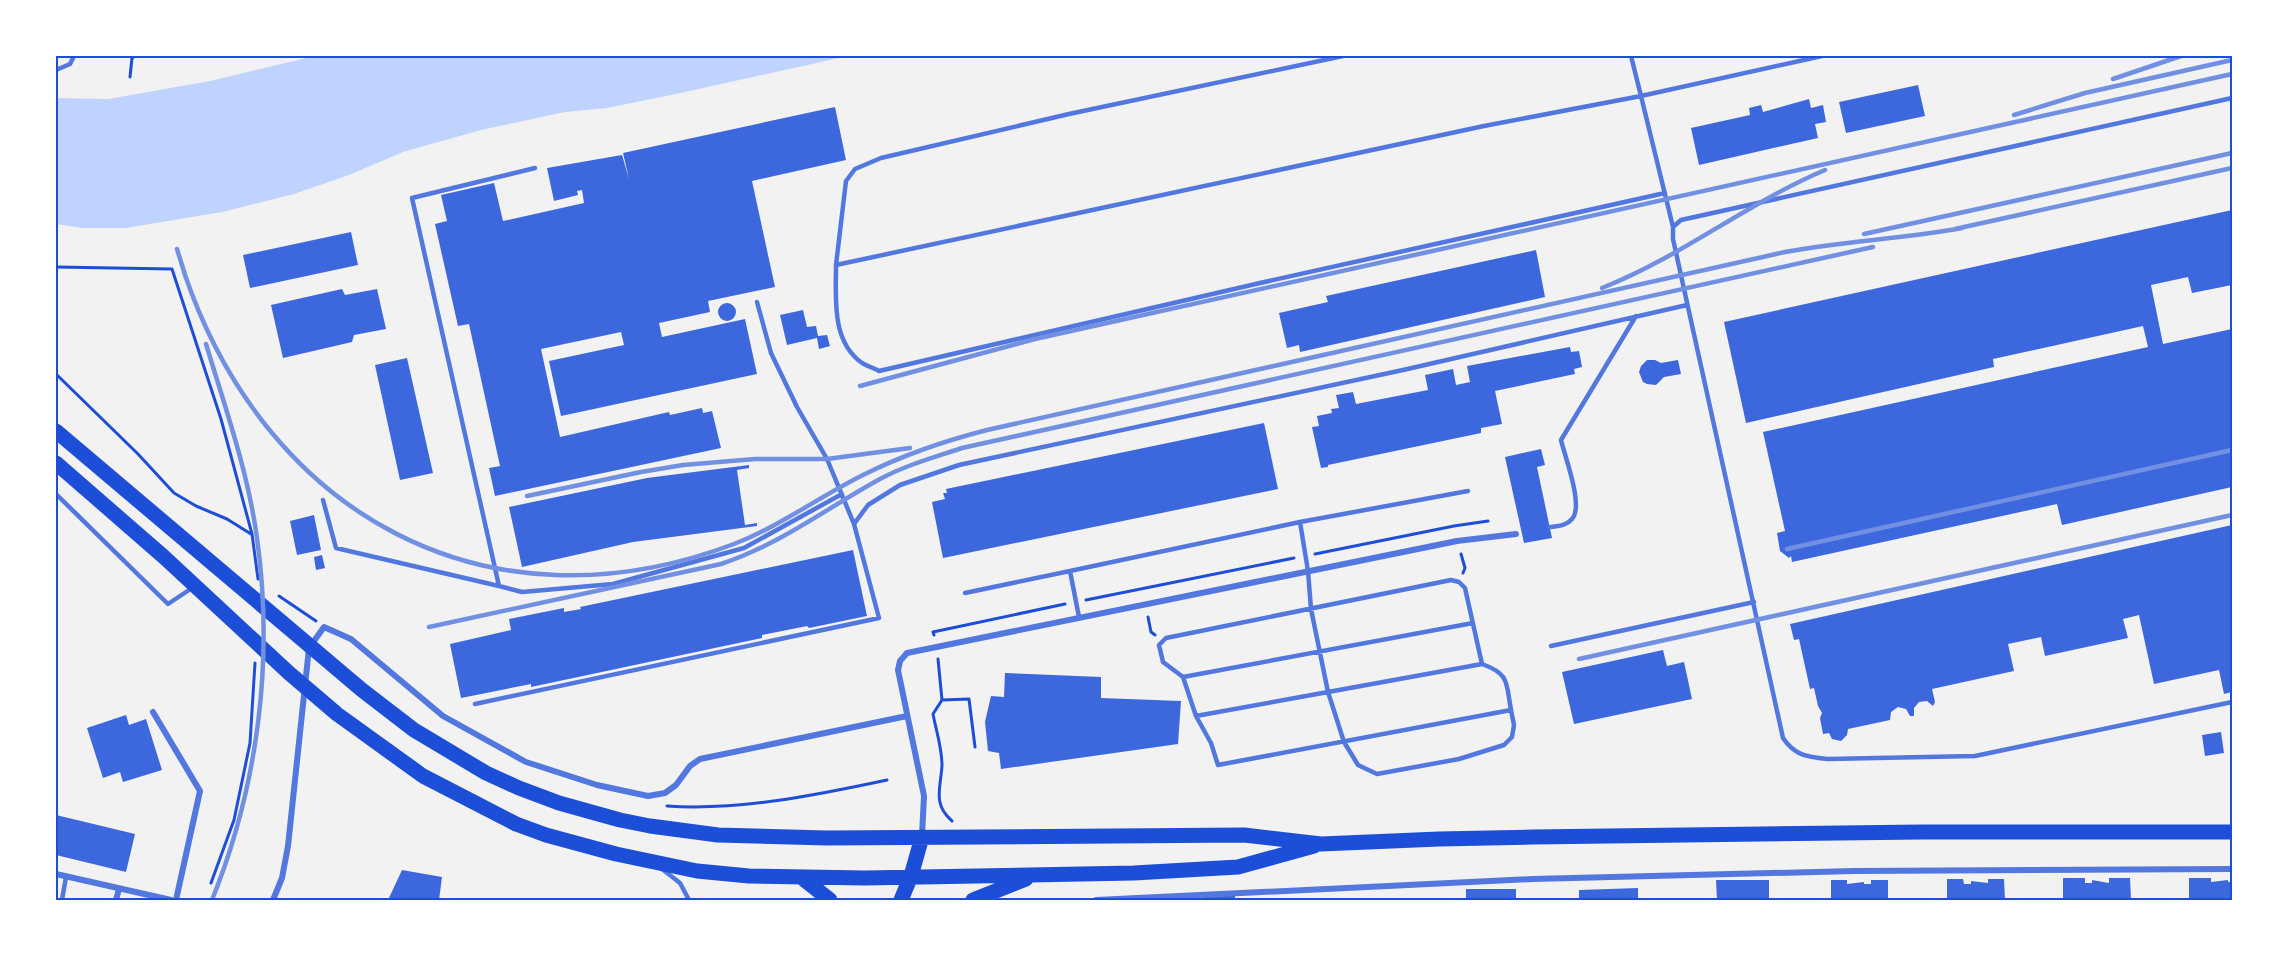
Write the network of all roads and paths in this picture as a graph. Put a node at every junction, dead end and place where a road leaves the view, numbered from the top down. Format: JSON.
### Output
{"nodes":[{"id":1,"x":74,"y":56,"type":"edge"},
{"id":2,"x":135,"y":56,"type":"edge"},
{"id":3,"x":1343,"y":56,"type":"edge"},
{"id":4,"x":1631,"y":56,"type":"edge"},
{"id":5,"x":1822,"y":56,"type":"edge"},
{"id":6,"x":56,"y":70,"type":"edge"},
{"id":7,"x":130,"y":77,"type":"dead end"},
{"id":8,"x":1641,"y":96,"type":"junction"},
{"id":9,"x":2232,"y":98,"type":"edge"},
{"id":10,"x":535,"y":168,"type":"dead end"},
{"id":11,"x":1665,"y":193,"type":"junction"},
{"id":12,"x":1674,"y":227,"type":"junction"},
{"id":13,"x":836,"y":265,"type":"junction"},
{"id":14,"x":56,"y":267,"type":"edge"},
{"id":15,"x":757,"y":302,"type":"dead end"},
{"id":16,"x":1687,"y":305,"type":"junction"},
{"id":17,"x":1636,"y":316,"type":"junction"},
{"id":18,"x":56,"y":374,"type":"edge"},
{"id":19,"x":56,"y":431,"type":"edge"},
{"id":20,"x":56,"y":463,"type":"edge"},
{"id":21,"x":1468,"y":491,"type":"dead end"},
{"id":22,"x":56,"y":494,"type":"edge"},
{"id":23,"x":842,"y":494,"type":"junction"},
{"id":24,"x":323,"y":500,"type":"dead end"},
{"id":25,"x":1300,"y":522,"type":"junction"},
{"id":26,"x":854,"y":524,"type":"junction"},
{"id":27,"x":1550,"y":527,"type":"dead end"},
{"id":28,"x":252,"y":534,"type":"junction"},
{"id":29,"x":1519,"y":534,"type":"dead end"},
{"id":30,"x":1308,"y":570,"type":"junction"},
{"id":31,"x":1070,"y":571,"type":"junction"},
{"id":32,"x":256,"y":578,"type":"junction"},
{"id":33,"x":261,"y":583,"type":"dead end"},
{"id":34,"x":196,"y":586,"type":"junction"},
{"id":35,"x":499,"y":586,"type":"junction"},
{"id":36,"x":248,"y":587,"type":"junction"},
{"id":37,"x":270,"y":590,"type":"dead end"},
{"id":38,"x":965,"y":593,"type":"dead end"},
{"id":39,"x":1754,"y":602,"type":"junction"},
{"id":40,"x":1311,"y":609,"type":"junction"},
{"id":41,"x":1079,"y":617,"type":"junction"},
{"id":42,"x":1473,"y":623,"type":"junction"},
{"id":43,"x":324,"y":627,"type":"junction"},
{"id":44,"x":1551,"y":646,"type":"dead end"},
{"id":45,"x":1319,"y":650,"type":"junction"},
{"id":46,"x":255,"y":662,"type":"dead end"},
{"id":47,"x":1482,"y":664,"type":"junction"},
{"id":48,"x":1184,"y":677,"type":"junction"},
{"id":49,"x":1328,"y":692,"type":"junction"},
{"id":50,"x":942,"y":700,"type":"dead end"},
{"id":51,"x":2232,"y":702,"type":"edge"},
{"id":52,"x":475,"y":704,"type":"dead end"},
{"id":53,"x":1510,"y":710,"type":"junction"},
{"id":54,"x":153,"y":712,"type":"dead end"},
{"id":55,"x":907,"y":716,"type":"junction"},
{"id":56,"x":1196,"y":716,"type":"junction"},
{"id":57,"x":1344,"y":741,"type":"junction"},
{"id":58,"x":975,"y":747,"type":"dead end"},
{"id":59,"x":887,"y":780,"type":"dead end"},
{"id":60,"x":665,"y":806,"type":"dead end"},
{"id":61,"x":2232,"y":832,"type":"edge"},
{"id":62,"x":922,"y":837,"type":"junction"},
{"id":63,"x":1321,"y":844,"type":"junction"},
{"id":64,"x":653,"y":863,"type":"junction"},
{"id":65,"x":2232,"y":869,"type":"edge"},
{"id":66,"x":56,"y":874,"type":"edge"},
{"id":67,"x":1036,"y":875,"type":"junction"},
{"id":68,"x":911,"y":876,"type":"junction"},
{"id":69,"x":66,"y":877,"type":"junction"},
{"id":70,"x":801,"y":877,"type":"junction"},
{"id":71,"x":211,"y":883,"type":"dead end"},
{"id":72,"x":119,"y":889,"type":"junction"},
{"id":73,"x":62,"y":900,"type":"edge"},
{"id":74,"x":116,"y":900,"type":"edge"},
{"id":75,"x":171,"y":900,"type":"edge"},
{"id":76,"x":176,"y":900,"type":"edge"},
{"id":77,"x":273,"y":900,"type":"edge"},
{"id":78,"x":689,"y":900,"type":"edge"},
{"id":79,"x":830,"y":900,"type":"edge"},
{"id":80,"x":901,"y":900,"type":"edge"},
{"id":81,"x":973,"y":900,"type":"edge"},
{"id":82,"x":1096,"y":900,"type":"edge"}],
"edges":[{"from":1,"to":6,"type":"lane"},
{"from":2,"to":7,"type":"path"},
{"from":3,"to":13,"type":"lane"},
{"from":4,"to":8,"type":"lane"},
{"from":5,"to":8,"type":"lane"},
{"from":8,"to":11,"type":"lane"},
{"from":8,"to":13,"type":"lane"},
{"from":9,"to":12,"type":"lane"},
{"from":10,"to":35,"type":"lane"},
{"from":11,"to":12,"type":"lane"},
{"from":11,"to":13,"type":"lane"},
{"from":12,"to":16,"type":"lane"},
{"from":14,"to":28,"type":"path"},
{"from":15,"to":23,"type":"lane"},
{"from":16,"to":17,"type":"lane"},
{"from":16,"to":39,"type":"lane"},
{"from":17,"to":26,"type":"lane"},
{"from":17,"to":27,"type":"lane"},
{"from":18,"to":28,"type":"path"},
{"from":19,"to":36,"type":"main road"},
{"from":20,"to":34,"type":"main road"},
{"from":21,"to":25,"type":"lane"},
{"from":22,"to":34,"type":"lane"},
{"from":23,"to":26,"type":"lane"},
{"from":23,"to":35,"type":"lane"},
{"from":24,"to":35,"type":"lane"},
{"from":25,"to":30,"type":"lane"},
{"from":25,"to":31,"type":"lane"},
{"from":26,"to":52,"type":"lane"},
{"from":28,"to":32,"type":"path"},
{"from":29,"to":30,"type":"street"},
{"from":30,"to":40,"type":"lane"},
{"from":30,"to":41,"type":"street"},
{"from":31,"to":38,"type":"lane"},
{"from":31,"to":41,"type":"lane"},
{"from":32,"to":33,"type":"path"},
{"from":32,"to":36,"type":"path"},
{"from":34,"to":64,"type":"main road"},
{"from":36,"to":62,"type":"main road"},
{"from":37,"to":43,"type":"path"},
{"from":39,"to":44,"type":"lane"},
{"from":39,"to":51,"type":"lane"},
{"from":40,"to":42,"type":"lane"},
{"from":40,"to":45,"type":"lane"},
{"from":40,"to":48,"type":"lane"},
{"from":41,"to":55,"type":"street"},
{"from":42,"to":45,"type":"lane"},
{"from":42,"to":47,"type":"lane"},
{"from":43,"to":55,"type":"street"},
{"from":43,"to":77,"type":"street"},
{"from":45,"to":48,"type":"lane"},
{"from":45,"to":49,"type":"lane"},
{"from":46,"to":71,"type":"path"},
{"from":47,"to":49,"type":"lane"},
{"from":47,"to":53,"type":"lane"},
{"from":48,"to":56,"type":"lane"},
{"from":49,"to":56,"type":"lane"},
{"from":49,"to":57,"type":"lane"},
{"from":50,"to":58,"type":"path"},
{"from":53,"to":57,"type":"lane"},
{"from":53,"to":57,"type":"lane"},
{"from":54,"to":76,"type":"street"},
{"from":55,"to":62,"type":"street"},
{"from":56,"to":57,"type":"lane"},
{"from":59,"to":60,"type":"path"},
{"from":61,"to":63,"type":"main road"},
{"from":62,"to":63,"type":"main road"},
{"from":62,"to":68,"type":"main road"},
{"from":63,"to":67,"type":"main road"},
{"from":64,"to":70,"type":"main road"},
{"from":64,"to":78,"type":"lane"},
{"from":65,"to":82,"type":"street"},
{"from":66,"to":69,"type":"street"},
{"from":67,"to":68,"type":"main road"},
{"from":67,"to":81,"type":"main road"},
{"from":68,"to":70,"type":"main road"},
{"from":68,"to":80,"type":"main road"},
{"from":69,"to":72,"type":"street"},
{"from":69,"to":73,"type":"lane"},
{"from":70,"to":79,"type":"main road"},
{"from":72,"to":74,"type":"street"},
{"from":72,"to":75,"type":"street"}]}
